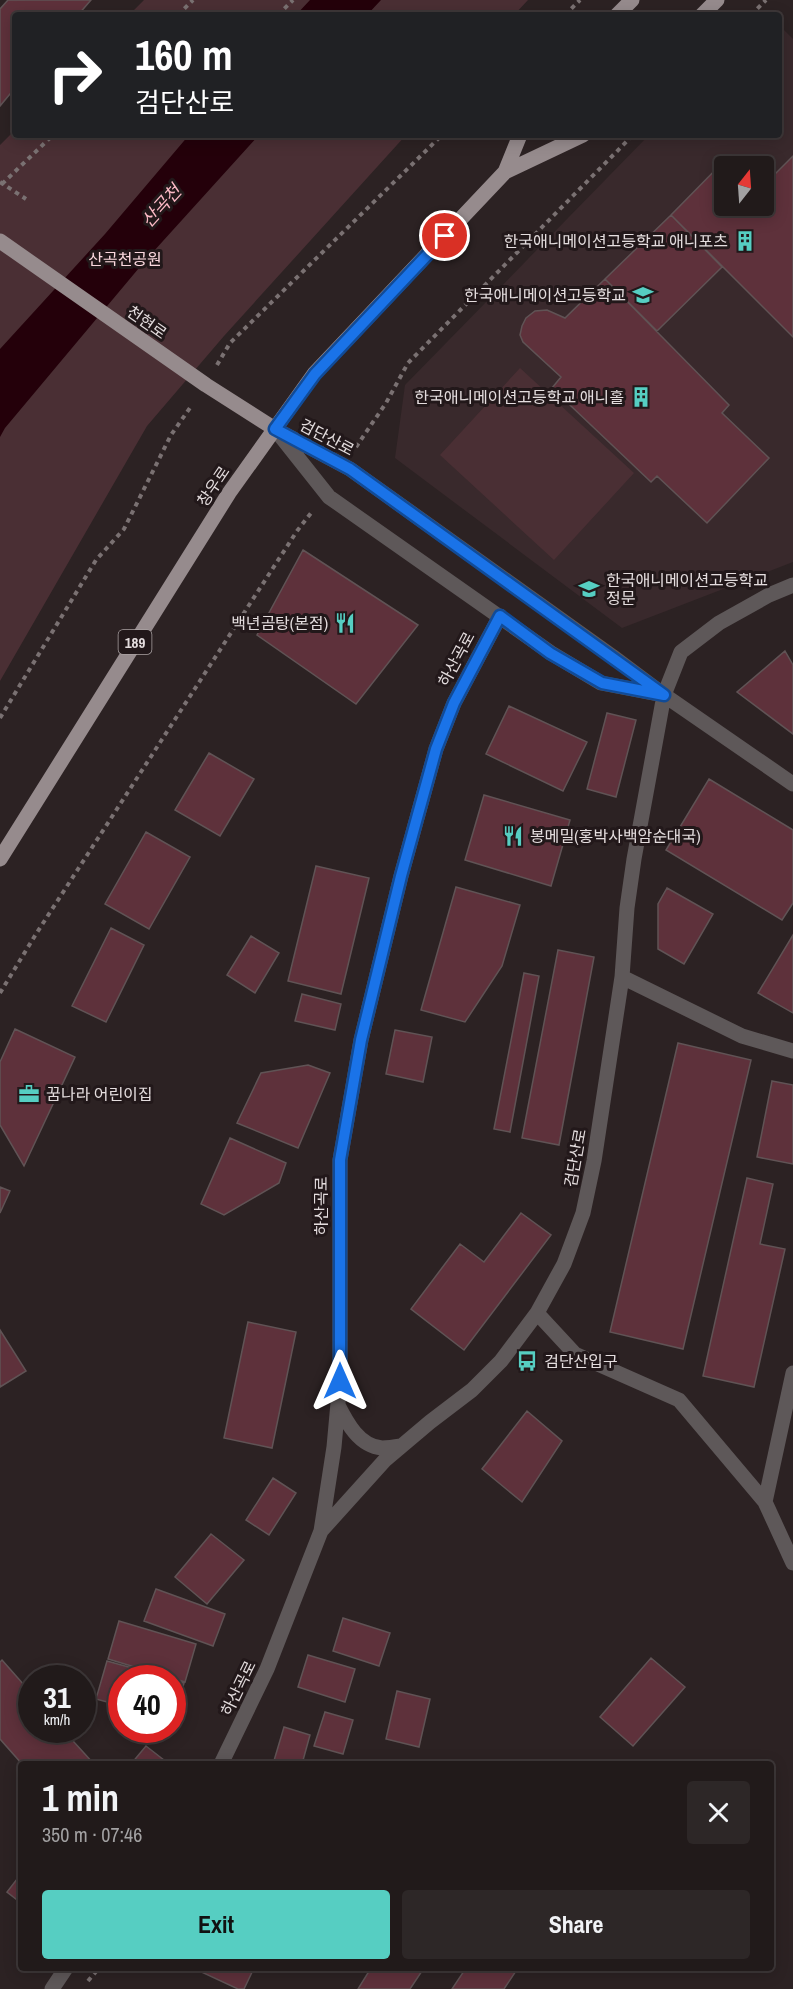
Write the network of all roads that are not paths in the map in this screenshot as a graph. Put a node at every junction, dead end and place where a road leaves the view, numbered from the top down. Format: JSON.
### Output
{"nodes":[{"id":1,"x":632,"y":0,"type":"edge"},
{"id":2,"x":717,"y":0,"type":"edge"},
{"id":3,"x":620,"y":12,"type":"edge"},
{"id":4,"x":705,"y":12,"type":"edge"},
{"id":5,"x":519,"y":138,"type":"edge"},
{"id":6,"x":577,"y":138,"type":"edge"},
{"id":7,"x":506,"y":172,"type":"junction"},
{"id":8,"x":0,"y":242,"type":"edge"},
{"id":9,"x":275,"y":429,"type":"junction"},
{"id":10,"x":793,"y":585,"type":"edge"},
{"id":11,"x":500,"y":616,"type":"junction"},
{"id":12,"x":664,"y":695,"type":"junction"},
{"id":13,"x":793,"y":784,"type":"edge"},
{"id":14,"x":0,"y":859,"type":"edge"},
{"id":15,"x":622,"y":977,"type":"junction"},
{"id":16,"x":793,"y":1052,"type":"edge"},
{"id":17,"x":537,"y":1313,"type":"junction"},
{"id":18,"x":793,"y":1372,"type":"edge"},
{"id":19,"x":338,"y":1404,"type":"junction"},
{"id":20,"x":401,"y":1446,"type":"junction"},
{"id":21,"x":765,"y":1502,"type":"junction"},
{"id":22,"x":321,"y":1531,"type":"junction"},
{"id":23,"x":793,"y":1563,"type":"edge"},
{"id":24,"x":222,"y":1761,"type":"edge"},
{"id":25,"x":64,"y":1971,"type":"edge"},
{"id":26,"x":52,"y":1989,"type":"edge"}],
"edges":[{"from":1,"to":3,"type":"main road"},
{"from":2,"to":4,"type":"main road"},
{"from":5,"to":7,"type":"main road","name":"창우로","number":"189"},
{"from":6,"to":7,"type":"main road","name":"창우로","number":"189"},
{"from":7,"to":9,"type":"main road","name":"창우로","number":"189"},
{"from":8,"to":9,"type":"main road","name":"천현로"},
{"from":9,"to":11,"type":"street","name":"검단산로"},
{"from":9,"to":12,"type":"street","name":"검단산로"},
{"from":9,"to":14,"type":"main road","name":"창우로","number":"189"},
{"from":10,"to":12,"type":"street","name":"검단산로"},
{"from":11,"to":12,"type":"street","name":"검단산로"},
{"from":11,"to":19,"type":"street","name":"하산곡로"},
{"from":12,"to":13,"type":"street"},
{"from":12,"to":15,"type":"street","name":"검단산로"},
{"from":15,"to":16,"type":"street"},
{"from":15,"to":17,"type":"street","name":"검단산로"},
{"from":17,"to":20,"type":"street","name":"검단산로"},
{"from":17,"to":21,"type":"street"},
{"from":18,"to":21,"type":"street"},
{"from":19,"to":20,"type":"street"},
{"from":19,"to":22,"type":"street","name":"하산곡로"},
{"from":20,"to":22,"type":"street","name":"검단산로"},
{"from":21,"to":23,"type":"street"},
{"from":22,"to":24,"type":"street","name":"하산곡로"},
{"from":25,"to":26,"type":"street"}]}
